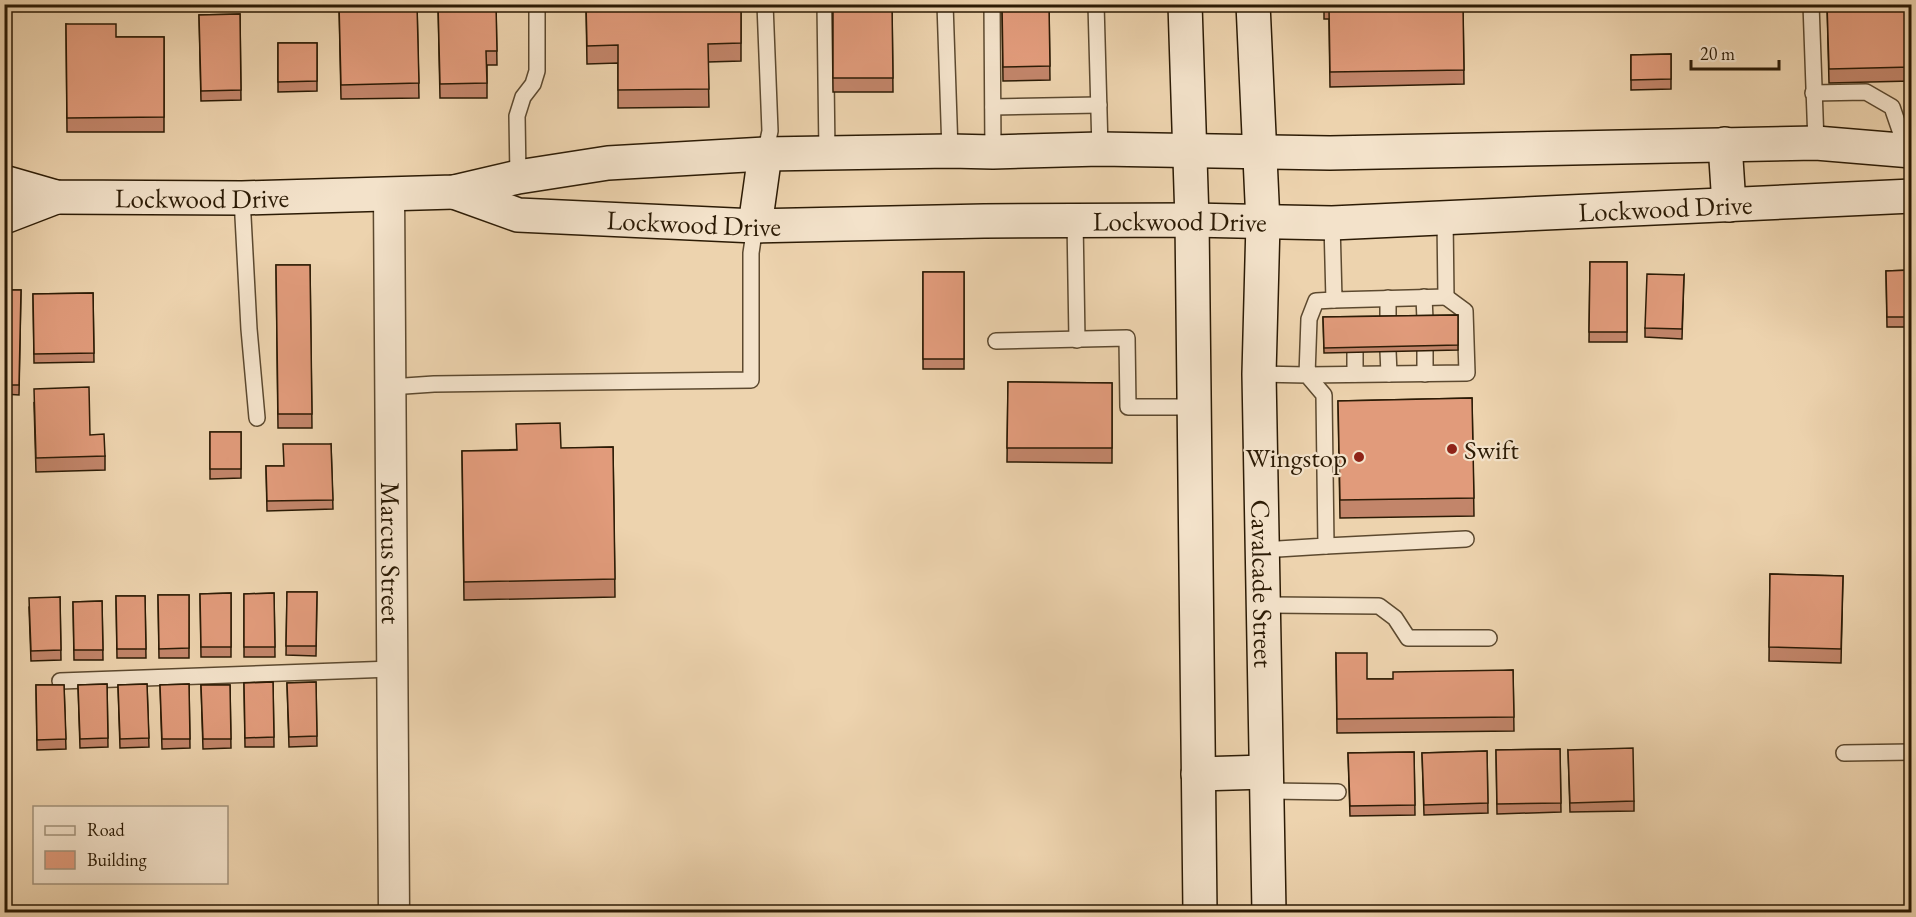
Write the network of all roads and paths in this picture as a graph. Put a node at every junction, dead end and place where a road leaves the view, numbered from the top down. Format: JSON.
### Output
{"nodes":[{"id":1,"x":537,"y":4,"type":"edge"},
{"id":2,"x":765,"y":4,"type":"edge"},
{"id":3,"x":825,"y":4,"type":"edge"},
{"id":4,"x":945,"y":4,"type":"edge"},
{"id":5,"x":992,"y":4,"type":"edge"},
{"id":6,"x":1096,"y":4,"type":"edge"},
{"id":7,"x":1185,"y":4,"type":"edge"},
{"id":8,"x":1253,"y":4,"type":"edge"},
{"id":9,"x":1811,"y":4,"type":"edge"},
{"id":10,"x":1813,"y":93,"type":"junction"},
{"id":11,"x":1099,"y":105,"type":"junction"},
{"id":12,"x":993,"y":106,"type":"junction"},
{"id":13,"x":1816,"y":143,"type":"junction"},
{"id":14,"x":1725,"y":144,"type":"junction"},
{"id":15,"x":1100,"y":149,"type":"junction"},
{"id":16,"x":950,"y":151,"type":"junction"},
{"id":17,"x":1190,"y":151,"type":"junction"},
{"id":18,"x":1907,"y":151,"type":"edge"},
{"id":19,"x":993,"y":152,"type":"junction"},
{"id":20,"x":826,"y":153,"type":"junction"},
{"id":21,"x":1261,"y":153,"type":"junction"},
{"id":22,"x":765,"y":154,"type":"junction"},
{"id":23,"x":518,"y":177,"type":"junction"},
{"id":24,"x":4,"y":182,"type":"edge"},
{"id":25,"x":454,"y":192,"type":"junction"},
{"id":26,"x":388,"y":195,"type":"junction"},
{"id":27,"x":1911,"y":196,"type":"edge"},
{"id":28,"x":56,"y":197,"type":"junction"},
{"id":29,"x":242,"y":198,"type":"junction"},
{"id":30,"x":1729,"y":205,"type":"junction"},
{"id":31,"x":4,"y":217,"type":"edge"},
{"id":32,"x":1445,"y":218,"type":"junction"},
{"id":33,"x":1075,"y":220,"type":"junction"},
{"id":34,"x":1192,"y":220,"type":"junction"},
{"id":35,"x":1263,"y":223,"type":"junction"},
{"id":36,"x":1332,"y":223,"type":"junction"},
{"id":37,"x":754,"y":226,"type":"junction"},
{"id":38,"x":1424,"y":297,"type":"junction"},
{"id":39,"x":1446,"y":297,"type":"junction"},
{"id":40,"x":1388,"y":298,"type":"junction"},
{"id":41,"x":1334,"y":300,"type":"junction"},
{"id":42,"x":1425,"y":320,"type":"edge"},
{"id":43,"x":1388,"y":321,"type":"edge"},
{"id":44,"x":1077,"y":340,"type":"junction"},
{"id":45,"x":996,"y":341,"type":"dead end"},
{"id":46,"x":1388,"y":351,"type":"edge"},
{"id":47,"x":1425,"y":351,"type":"edge"},
{"id":48,"x":1355,"y":352,"type":"edge"},
{"id":49,"x":1259,"y":374,"type":"junction"},
{"id":50,"x":1355,"y":374,"type":"junction"},
{"id":51,"x":1389,"y":374,"type":"junction"},
{"id":52,"x":1425,"y":374,"type":"junction"},
{"id":53,"x":1307,"y":375,"type":"junction"},
{"id":54,"x":390,"y":387,"type":"junction"},
{"id":55,"x":1194,"y":407,"type":"junction"},
{"id":56,"x":257,"y":418,"type":"dead end"},
{"id":57,"x":1466,"y":539,"type":"dead end"},
{"id":58,"x":1326,"y":546,"type":"junction"},
{"id":59,"x":1262,"y":550,"type":"junction"},
{"id":60,"x":1263,"y":605,"type":"junction"},
{"id":61,"x":1489,"y":638,"type":"dead end"},
{"id":62,"x":392,"y":669,"type":"junction"},
{"id":63,"x":60,"y":681,"type":"dead end"},
{"id":64,"x":1911,"y":752,"type":"edge"},
{"id":65,"x":1844,"y":753,"type":"dead end"},
{"id":66,"x":1198,"y":774,"type":"junction"},
{"id":67,"x":1266,"y":781,"type":"junction"},
{"id":68,"x":1338,"y":792,"type":"dead end"},
{"id":69,"x":394,"y":912,"type":"edge"},
{"id":70,"x":1200,"y":912,"type":"edge"},
{"id":71,"x":1269,"y":912,"type":"edge"}],
"edges":[{"from":1,"to":23,"type":"lane"},
{"from":2,"to":22,"type":"lane"},
{"from":3,"to":20,"type":"lane"},
{"from":4,"to":16,"type":"lane"},
{"from":5,"to":12,"type":"lane"},
{"from":6,"to":11,"type":"lane"},
{"from":7,"to":17,"type":"main road"},
{"from":8,"to":21,"type":"main road","name":"Cavalcade Street"},
{"from":9,"to":10,"type":"lane"},
{"from":10,"to":13,"type":"lane"},
{"from":10,"to":18,"type":"lane"},
{"from":11,"to":12,"type":"lane"},
{"from":11,"to":15,"type":"lane"},
{"from":12,"to":19,"type":"lane"},
{"from":13,"to":14,"type":"main road","name":"Lockwood Drive"},
{"from":13,"to":18,"type":"main road","name":"Lockwood Drive"},
{"from":14,"to":21,"type":"main road","name":"Lockwood Drive"},
{"from":14,"to":30,"type":"main road"},
{"from":15,"to":17,"type":"main road","name":"Lockwood Drive"},
{"from":15,"to":19,"type":"main road","name":"Lockwood Drive"},
{"from":16,"to":19,"type":"main road","name":"Lockwood Drive"},
{"from":16,"to":20,"type":"main road","name":"Lockwood Drive"},
{"from":17,"to":21,"type":"main road","name":"Lockwood Drive"},
{"from":17,"to":34,"type":"main road"},
{"from":20,"to":22,"type":"main road","name":"Lockwood Drive"},
{"from":21,"to":35,"type":"main road","name":"Cavalcade Street"},
{"from":22,"to":23,"type":"main road","name":"Lockwood Drive"},
{"from":22,"to":37,"type":"main road"},
{"from":23,"to":25,"type":"main road","name":"Lockwood Drive"},
{"from":24,"to":28,"type":"main road","name":"Lockwood Drive"},
{"from":25,"to":26,"type":"main road","name":"Lockwood Drive"},
{"from":25,"to":37,"type":"main road","name":"Lockwood Drive"},
{"from":26,"to":29,"type":"main road","name":"Lockwood Drive"},
{"from":26,"to":54,"type":"street","name":"Marcus Street"},
{"from":27,"to":30,"type":"main road","name":"Lockwood Drive"},
{"from":28,"to":29,"type":"main road","name":"Lockwood Drive"},
{"from":28,"to":31,"type":"main road","name":"Lockwood Drive"},
{"from":29,"to":56,"type":"lane"},
{"from":30,"to":32,"type":"main road","name":"Lockwood Drive"},
{"from":32,"to":36,"type":"main road","name":"Lockwood Drive"},
{"from":32,"to":39,"type":"lane"},
{"from":33,"to":34,"type":"main road","name":"Lockwood Drive"},
{"from":33,"to":37,"type":"main road","name":"Lockwood Drive"},
{"from":33,"to":44,"type":"lane"},
{"from":34,"to":35,"type":"main road","name":"Lockwood Drive"},
{"from":34,"to":55,"type":"main road"},
{"from":35,"to":36,"type":"main road","name":"Lockwood Drive"},
{"from":35,"to":49,"type":"main road","name":"Cavalcade Street"},
{"from":36,"to":41,"type":"lane"},
{"from":37,"to":54,"type":"lane"},
{"from":38,"to":39,"type":"lane"},
{"from":38,"to":40,"type":"lane"},
{"from":38,"to":42,"type":"lane"},
{"from":39,"to":52,"type":"lane"},
{"from":40,"to":41,"type":"lane"},
{"from":40,"to":43,"type":"lane"},
{"from":41,"to":53,"type":"lane"},
{"from":44,"to":45,"type":"lane"},
{"from":44,"to":55,"type":"lane"},
{"from":46,"to":51,"type":"lane"},
{"from":47,"to":52,"type":"lane"},
{"from":48,"to":50,"type":"lane"},
{"from":49,"to":53,"type":"lane"},
{"from":49,"to":59,"type":"main road","name":"Cavalcade Street"},
{"from":50,"to":51,"type":"lane"},
{"from":50,"to":53,"type":"lane"},
{"from":51,"to":52,"type":"lane"},
{"from":53,"to":58,"type":"lane"},
{"from":54,"to":62,"type":"street","name":"Marcus Street"},
{"from":55,"to":66,"type":"main road"},
{"from":57,"to":58,"type":"lane"},
{"from":58,"to":59,"type":"lane"},
{"from":59,"to":60,"type":"main road","name":"Cavalcade Street"},
{"from":60,"to":61,"type":"lane"},
{"from":60,"to":67,"type":"main road","name":"Cavalcade Street"},
{"from":62,"to":63,"type":"lane"},
{"from":62,"to":69,"type":"street","name":"Marcus Street"},
{"from":64,"to":65,"type":"lane"},
{"from":66,"to":67,"type":"main road"},
{"from":66,"to":70,"type":"main road"},
{"from":67,"to":68,"type":"lane"},
{"from":67,"to":71,"type":"main road","name":"Cavalcade Street"}]}
